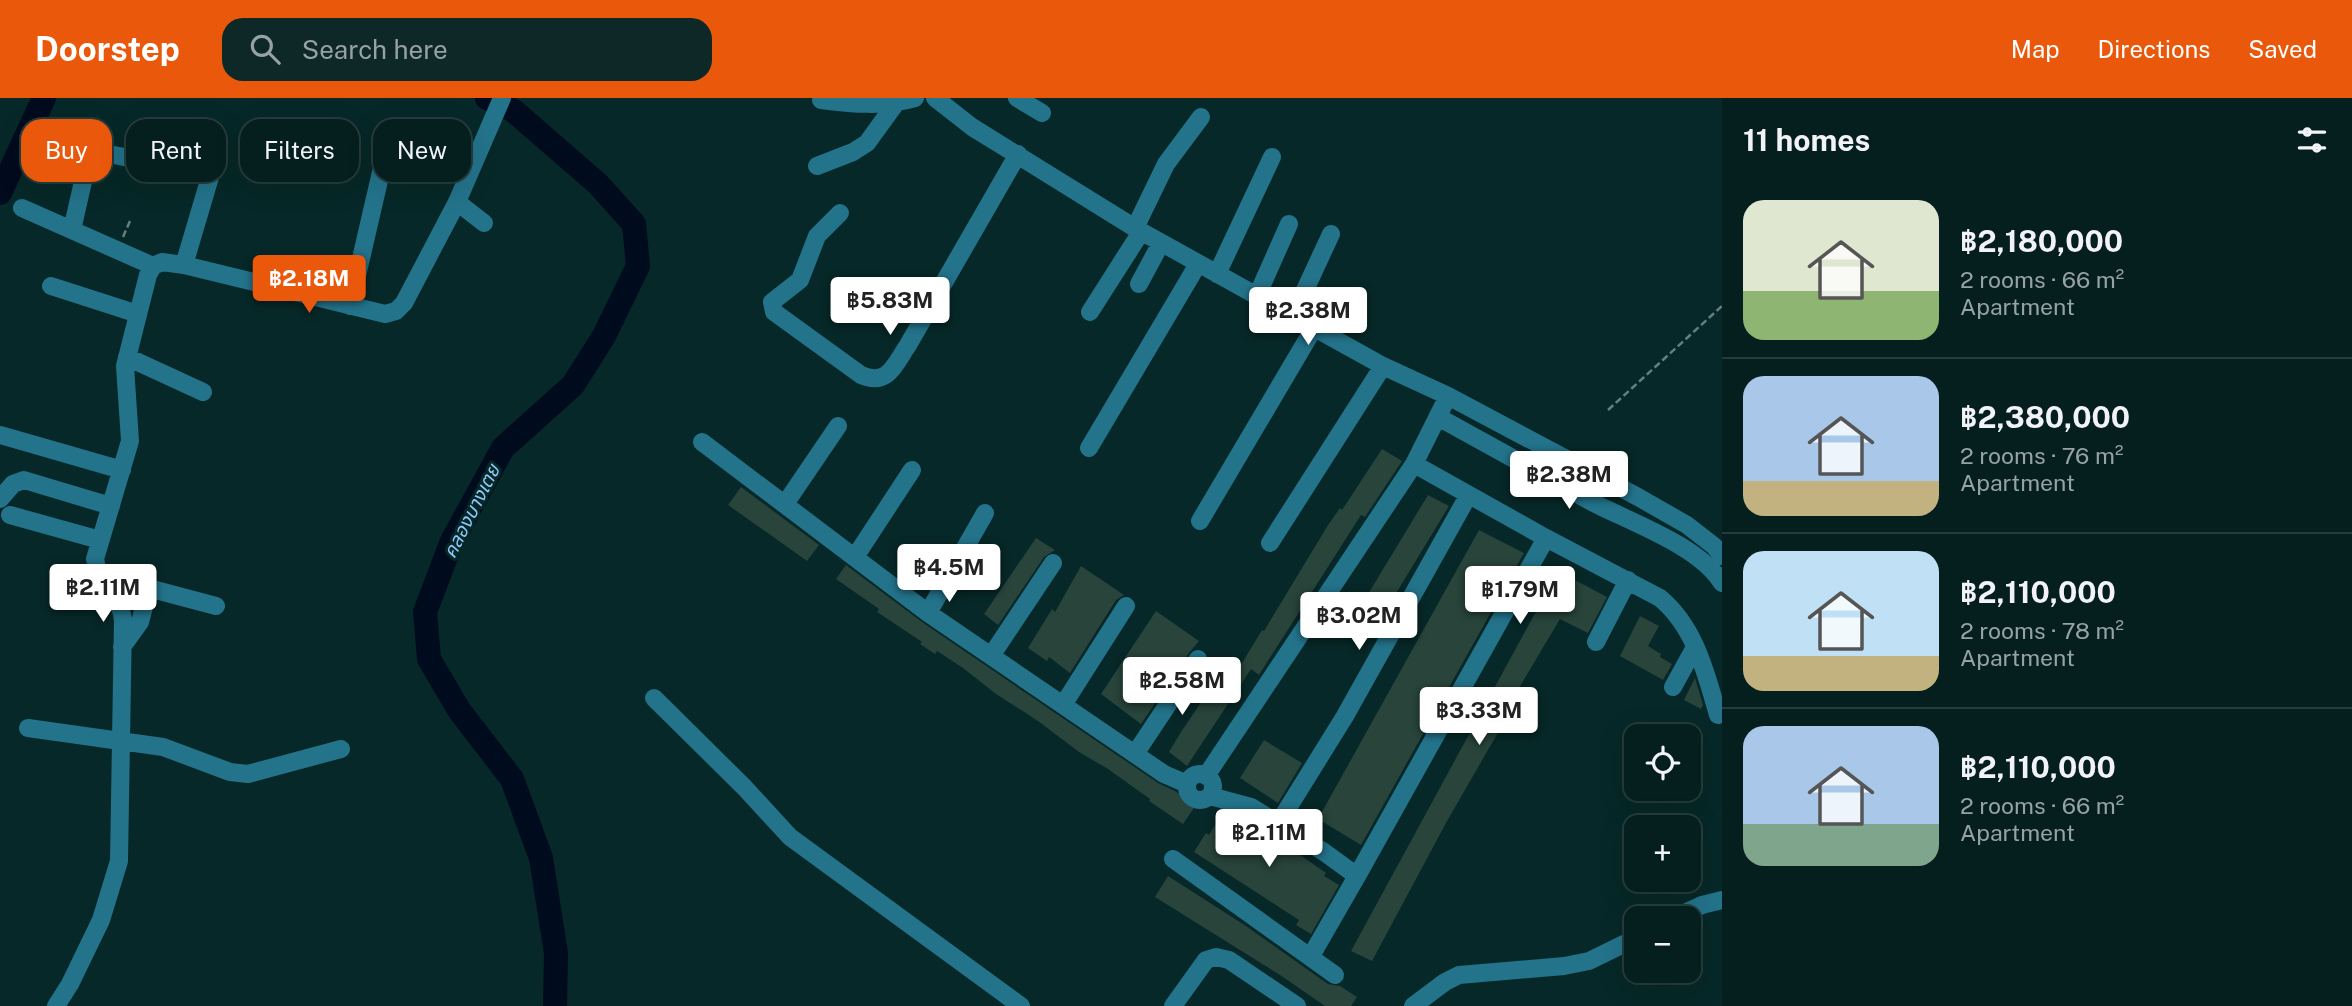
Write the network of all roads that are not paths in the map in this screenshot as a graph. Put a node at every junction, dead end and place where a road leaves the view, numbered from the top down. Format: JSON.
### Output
{"nodes":[{"id":1,"x":502,"y":98,"type":"edge"},
{"id":2,"x":915,"y":98,"type":"edge"},
{"id":3,"x":935,"y":98,"type":"edge"},
{"id":4,"x":1017,"y":98,"type":"edge"},
{"id":5,"x":821,"y":100,"type":"dead end"},
{"id":6,"x":896,"y":103,"type":"junction"},
{"id":7,"x":1042,"y":113,"type":"dead end"},
{"id":8,"x":1201,"y":117,"type":"dead end"},
{"id":9,"x":1018,"y":154,"type":"junction"},
{"id":10,"x":126,"y":157,"type":"edge"},
{"id":11,"x":1272,"y":157,"type":"dead end"},
{"id":12,"x":817,"y":166,"type":"dead end"},
{"id":13,"x":209,"y":182,"type":"edge"},
{"id":14,"x":379,"y":182,"type":"edge"},
{"id":15,"x":457,"y":202,"type":"junction"},
{"id":16,"x":22,"y":208,"type":"dead end"},
{"id":17,"x":840,"y":214,"type":"dead end"},
{"id":18,"x":484,"y":223,"type":"dead end"},
{"id":19,"x":1289,"y":223,"type":"dead end"},
{"id":20,"x":72,"y":230,"type":"junction"},
{"id":21,"x":1138,"y":230,"type":"junction"},
{"id":22,"x":1331,"y":234,"type":"dead end"},
{"id":23,"x":1161,"y":243,"type":"junction"},
{"id":24,"x":184,"y":264,"type":"junction"},
{"id":25,"x":1198,"y":264,"type":"junction"},
{"id":26,"x":153,"y":266,"type":"junction"},
{"id":27,"x":1217,"y":274,"type":"junction"},
{"id":28,"x":1139,"y":285,"type":"dead end"},
{"id":29,"x":51,"y":286,"type":"dead end"},
{"id":30,"x":1257,"y":296,"type":"junction"},
{"id":31,"x":350,"y":306,"type":"junction"},
{"id":32,"x":1090,"y":312,"type":"dead end"},
{"id":33,"x":138,"y":314,"type":"junction"},
{"id":34,"x":1293,"y":316,"type":"junction"},
{"id":35,"x":1314,"y":328,"type":"junction"},
{"id":36,"x":127,"y":357,"type":"junction"},
{"id":37,"x":1383,"y":366,"type":"junction"},
{"id":38,"x":203,"y":392,"type":"dead end"},
{"id":39,"x":1448,"y":397,"type":"junction"},
{"id":40,"x":1438,"y":417,"type":"junction"},
{"id":41,"x":838,"y":426,"type":"dead end"},
{"id":42,"x":0,"y":435,"type":"edge"},
{"id":43,"x":702,"y":442,"type":"dead end"},
{"id":44,"x":1089,"y":449,"type":"dead end"},
{"id":45,"x":1414,"y":464,"type":"junction"},
{"id":46,"x":122,"y":470,"type":"junction"},
{"id":47,"x":912,"y":470,"type":"dead end"},
{"id":48,"x":1468,"y":496,"type":"junction"},
{"id":49,"x":0,"y":499,"type":"edge"},
{"id":50,"x":785,"y":504,"type":"junction"},
{"id":51,"x":111,"y":506,"type":"junction"},
{"id":52,"x":985,"y":513,"type":"dead end"},
{"id":53,"x":10,"y":515,"type":"dead end"},
{"id":54,"x":1200,"y":521,"type":"dead end"},
{"id":55,"x":1546,"y":538,"type":"junction"},
{"id":56,"x":100,"y":540,"type":"junction"},
{"id":57,"x":1270,"y":543,"type":"dead end"},
{"id":58,"x":1722,"y":556,"type":"edge"},
{"id":59,"x":855,"y":557,"type":"junction"},
{"id":60,"x":1053,"y":563,"type":"dead end"},
{"id":61,"x":1628,"y":580,"type":"junction"},
{"id":62,"x":1722,"y":583,"type":"edge"},
{"id":63,"x":216,"y":606,"type":"dead end"},
{"id":64,"x":1126,"y":606,"type":"dead end"},
{"id":65,"x":928,"y":612,"type":"junction"},
{"id":66,"x":1596,"y":642,"type":"dead end"},
{"id":67,"x":122,"y":647,"type":"junction"},
{"id":68,"x":1695,"y":647,"type":"junction"},
{"id":69,"x":991,"y":656,"type":"junction"},
{"id":70,"x":1198,"y":659,"type":"dead end"},
{"id":71,"x":1673,"y":687,"type":"dead end"},
{"id":72,"x":654,"y":698,"type":"dead end"},
{"id":73,"x":1063,"y":705,"type":"junction"},
{"id":74,"x":1718,"y":715,"type":"dead end"},
{"id":75,"x":28,"y":728,"type":"dead end"},
{"id":76,"x":121,"y":740,"type":"junction"},
{"id":77,"x":341,"y":749,"type":"dead end"},
{"id":78,"x":1135,"y":754,"type":"junction"},
{"id":79,"x":1206,"y":776,"type":"junction"},
{"id":80,"x":1187,"y":784,"type":"junction"},
{"id":81,"x":1209,"y":796,"type":"junction"},
{"id":82,"x":1278,"y":824,"type":"junction"},
{"id":83,"x":1173,"y":859,"type":"dead end"},
{"id":84,"x":1357,"y":876,"type":"junction"},
{"id":85,"x":1722,"y":900,"type":"edge"},
{"id":86,"x":1700,"y":906,"type":"edge"},
{"id":87,"x":1624,"y":945,"type":"edge"},
{"id":88,"x":1311,"y":956,"type":"junction"},
{"id":89,"x":1335,"y":975,"type":"dead end"},
{"id":90,"x":56,"y":1006,"type":"edge"},
{"id":91,"x":1021,"y":1006,"type":"edge"},
{"id":92,"x":1173,"y":1006,"type":"edge"},
{"id":93,"x":1297,"y":1006,"type":"edge"},
{"id":94,"x":1413,"y":1006,"type":"edge"}],
"edges":[{"from":1,"to":15,"type":"street"},
{"from":2,"to":6,"type":"street"},
{"from":3,"to":9,"type":"street"},
{"from":4,"to":7,"type":"street"},
{"from":5,"to":6,"type":"street"},
{"from":6,"to":12,"type":"street"},
{"from":8,"to":21,"type":"street"},
{"from":9,"to":17,"type":"street"},
{"from":9,"to":21,"type":"street"},
{"from":10,"to":20,"type":"street"},
{"from":11,"to":27,"type":"street"},
{"from":13,"to":24,"type":"street"},
{"from":14,"to":31,"type":"street"},
{"from":15,"to":18,"type":"street"},
{"from":15,"to":31,"type":"street"},
{"from":16,"to":20,"type":"street"},
{"from":19,"to":30,"type":"street"},
{"from":20,"to":26,"type":"street"},
{"from":21,"to":23,"type":"street"},
{"from":21,"to":32,"type":"street"},
{"from":22,"to":34,"type":"street"},
{"from":23,"to":25,"type":"street"},
{"from":23,"to":28,"type":"street"},
{"from":24,"to":26,"type":"street"},
{"from":24,"to":31,"type":"street"},
{"from":25,"to":27,"type":"street"},
{"from":25,"to":44,"type":"street"},
{"from":26,"to":33,"type":"street"},
{"from":27,"to":30,"type":"street"},
{"from":29,"to":33,"type":"street"},
{"from":30,"to":34,"type":"street"},
{"from":33,"to":36,"type":"street"},
{"from":34,"to":35,"type":"street"},
{"from":35,"to":37,"type":"street"},
{"from":35,"to":54,"type":"street"},
{"from":36,"to":38,"type":"street"},
{"from":36,"to":46,"type":"street"},
{"from":37,"to":39,"type":"street"},
{"from":37,"to":57,"type":"street"},
{"from":39,"to":40,"type":"street"},
{"from":39,"to":58,"type":"street"},
{"from":40,"to":45,"type":"street"},
{"from":40,"to":62,"type":"street"},
{"from":41,"to":50,"type":"street"},
{"from":42,"to":46,"type":"street"},
{"from":43,"to":50,"type":"street"},
{"from":45,"to":48,"type":"street"},
{"from":45,"to":79,"type":"street"},
{"from":46,"to":51,"type":"street"},
{"from":47,"to":59,"type":"street"},
{"from":48,"to":55,"type":"street"},
{"from":48,"to":82,"type":"street"},
{"from":49,"to":51,"type":"street"},
{"from":50,"to":59,"type":"street"},
{"from":51,"to":56,"type":"street"},
{"from":52,"to":65,"type":"street"},
{"from":53,"to":56,"type":"street"},
{"from":55,"to":61,"type":"street"},
{"from":55,"to":84,"type":"street"},
{"from":56,"to":67,"type":"street"},
{"from":59,"to":65,"type":"street"},
{"from":60,"to":69,"type":"street"},
{"from":61,"to":66,"type":"street"},
{"from":61,"to":68,"type":"street"},
{"from":63,"to":67,"type":"street"},
{"from":64,"to":73,"type":"street"},
{"from":65,"to":69,"type":"street"},
{"from":67,"to":76,"type":"street"},
{"from":68,"to":71,"type":"street"},
{"from":68,"to":74,"type":"street"},
{"from":69,"to":73,"type":"street"},
{"from":70,"to":78,"type":"street"},
{"from":72,"to":91,"type":"street"},
{"from":73,"to":78,"type":"street"},
{"from":75,"to":76,"type":"street"},
{"from":76,"to":77,"type":"street"},
{"from":76,"to":90,"type":"street"},
{"from":78,"to":80,"type":"street"},
{"from":79,"to":80,"type":"street"},
{"from":79,"to":81,"type":"street"},
{"from":80,"to":81,"type":"street"},
{"from":81,"to":82,"type":"street"},
{"from":82,"to":84,"type":"street"},
{"from":83,"to":88,"type":"street"},
{"from":84,"to":88,"type":"street"},
{"from":85,"to":86,"type":"street"},
{"from":87,"to":94,"type":"street"},
{"from":88,"to":89,"type":"street"},
{"from":92,"to":93,"type":"street"}]}
